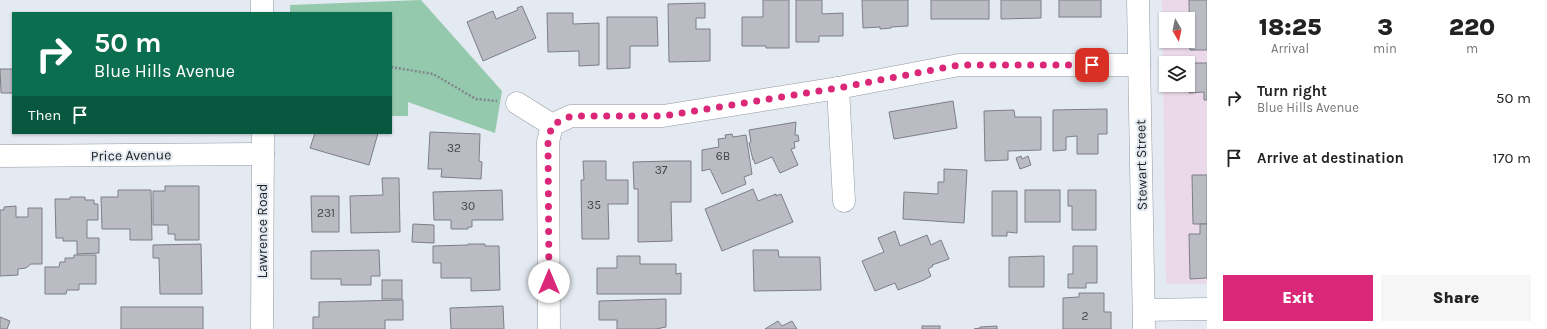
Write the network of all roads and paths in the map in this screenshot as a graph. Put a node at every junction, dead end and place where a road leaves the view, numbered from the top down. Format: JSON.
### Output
{"nodes":[{"id":1,"x":262,"y":0,"type":"edge"},
{"id":2,"x":1138,"y":0,"type":"edge"},
{"id":3,"x":262,"y":12,"type":"edge"},
{"id":4,"x":1139,"y":65,"type":"junction"},
{"id":5,"x":392,"y":67,"type":"edge"},
{"id":6,"x":838,"y":88,"type":"junction"},
{"id":7,"x":517,"y":103,"type":"joint"},
{"id":8,"x":552,"y":125,"type":"junction"},
{"id":9,"x":263,"y":143,"type":"edge"},
{"id":10,"x":0,"y":156,"type":"edge"},
{"id":11,"x":844,"y":200,"type":"dead end"},
{"id":12,"x":1207,"y":309,"type":"edge"},
{"id":13,"x":1144,"y":320,"type":"edge"},
{"id":14,"x":262,"y":329,"type":"edge"},
{"id":15,"x":549,"y":329,"type":"edge"}],
"edges":[{"from":1,"to":3,"type":"street"},
{"from":2,"to":4,"type":"street","name":"Stewart Street"},
{"from":4,"to":6,"type":"street"},
{"from":4,"to":13,"type":"street","name":"Stewart Street"},
{"from":5,"to":7,"type":"path"},
{"from":6,"to":8,"type":"street"},
{"from":6,"to":11,"type":"street"},
{"from":7,"to":8,"type":"street"},
{"from":8,"to":15,"type":"street"},
{"from":9,"to":10,"type":"street","name":"Price Avenue"},
{"from":9,"to":14,"type":"street","name":"Lawrence Road"},
{"from":12,"to":13,"type":"street"}]}
